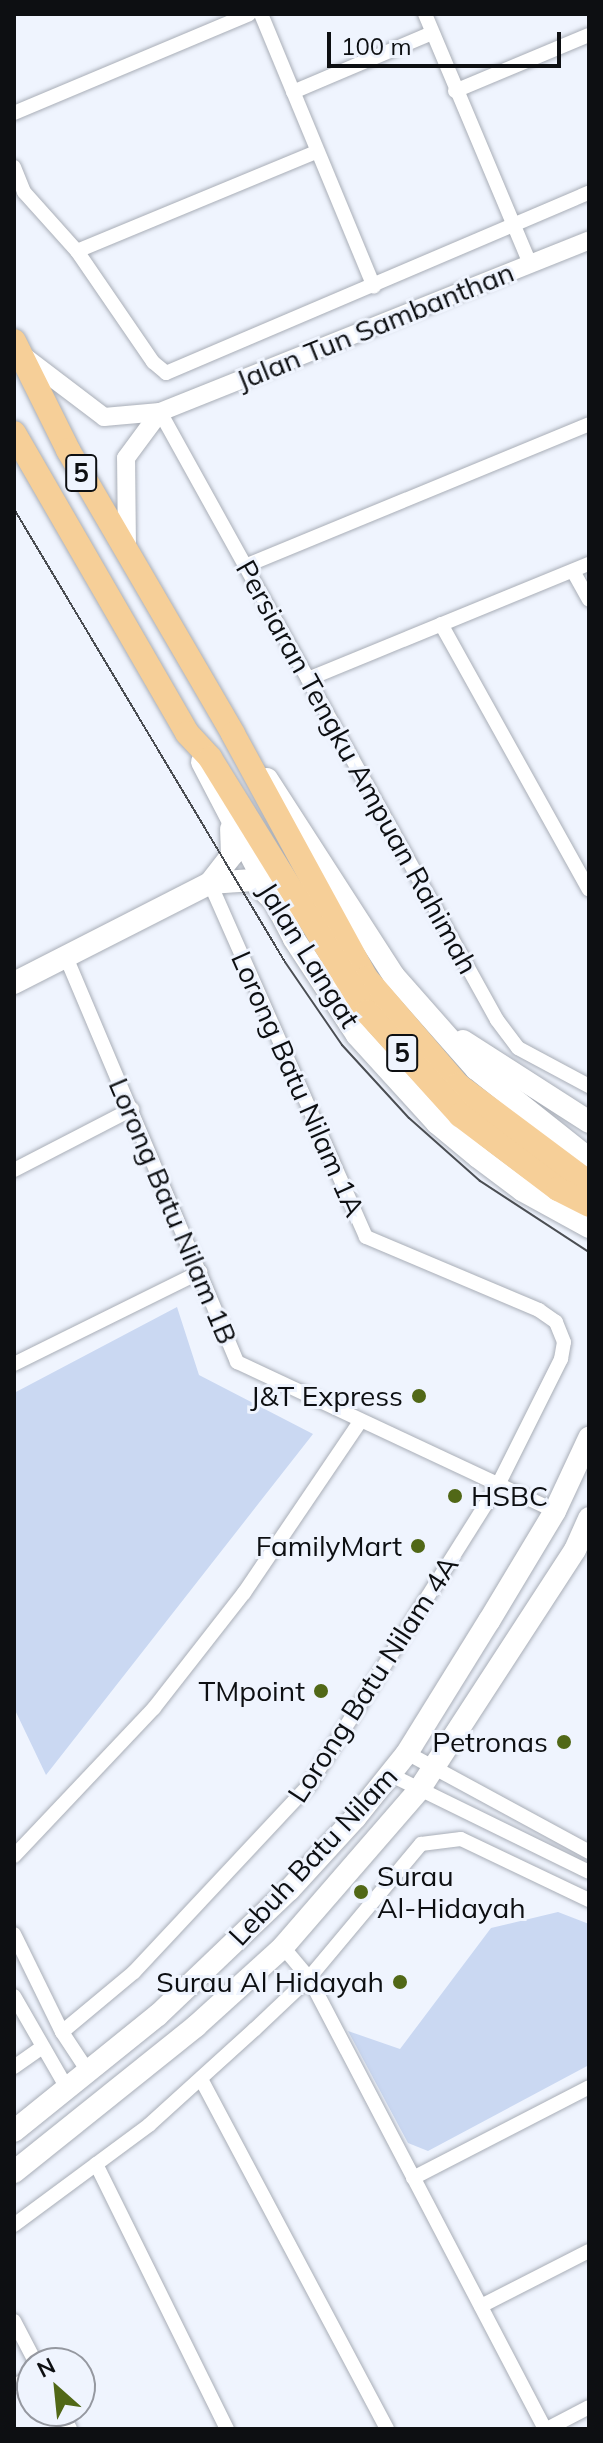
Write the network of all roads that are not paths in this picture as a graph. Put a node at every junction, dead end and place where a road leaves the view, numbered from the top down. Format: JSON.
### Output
{"nodes":[{"id":1,"x":249,"y":14,"type":"edge"},
{"id":2,"x":261,"y":14,"type":"edge"},
{"id":3,"x":425,"y":14,"type":"edge"},
{"id":4,"x":432,"y":33,"type":"junction"},
{"id":5,"x":589,"y":35,"type":"edge"},
{"id":6,"x":455,"y":91,"type":"junction"},
{"id":7,"x":293,"y":92,"type":"junction"},
{"id":8,"x":14,"y":113,"type":"edge"},
{"id":9,"x":316,"y":152,"type":"junction"},
{"id":10,"x":14,"y":167,"type":"edge"},
{"id":11,"x":589,"y":193,"type":"edge"},
{"id":12,"x":513,"y":224,"type":"junction"},
{"id":13,"x":589,"y":240,"type":"edge"},
{"id":14,"x":77,"y":251,"type":"junction"},
{"id":15,"x":530,"y":264,"type":"junction"},
{"id":16,"x":374,"y":287,"type":"junction"},
{"id":17,"x":17,"y":347,"type":"edge"},
{"id":18,"x":160,"y":412,"type":"junction"},
{"id":19,"x":589,"y":424,"type":"edge"},
{"id":20,"x":14,"y":433,"type":"edge"},
{"id":21,"x":127,"y":552,"type":"junction"},
{"id":22,"x":589,"y":564,"type":"edge"},
{"id":23,"x":245,"y":566,"type":"junction"},
{"id":24,"x":573,"y":571,"type":"junction"},
{"id":25,"x":589,"y":600,"type":"edge"},
{"id":26,"x":441,"y":624,"type":"junction"},
{"id":27,"x":308,"y":679,"type":"junction"},
{"id":28,"x":187,"y":733,"type":"junction"},
{"id":29,"x":233,"y":734,"type":"junction"},
{"id":30,"x":228,"y":816,"type":"junction"},
{"id":31,"x":277,"y":846,"type":"junction"},
{"id":32,"x":210,"y":883,"type":"junction"},
{"id":33,"x":589,"y":890,"type":"edge"},
{"id":34,"x":274,"y":902,"type":"junction"},
{"id":35,"x":66,"y":957,"type":"junction"},
{"id":36,"x":14,"y":983,"type":"edge"},
{"id":37,"x":432,"y":1020,"type":"junction"},
{"id":38,"x":589,"y":1086,"type":"edge"},
{"id":39,"x":132,"y":1109,"type":"junction"},
{"id":40,"x":589,"y":1122,"type":"edge"},
{"id":41,"x":586,"y":1158,"type":"edge"},
{"id":42,"x":14,"y":1170,"type":"edge"},
{"id":43,"x":589,"y":1183,"type":"edge"},
{"id":44,"x":589,"y":1205,"type":"edge"},
{"id":45,"x":552,"y":1207,"type":"junction"},
{"id":46,"x":589,"y":1213,"type":"edge"},
{"id":47,"x":589,"y":1227,"type":"edge"},
{"id":48,"x":200,"y":1272,"type":"junction"},
{"id":49,"x":14,"y":1364,"type":"edge"},
{"id":50,"x":359,"y":1423,"type":"junction"},
{"id":51,"x":589,"y":1438,"type":"edge"},
{"id":52,"x":499,"y":1483,"type":"junction"},
{"id":53,"x":555,"y":1511,"type":"junction"},
{"id":54,"x":589,"y":1518,"type":"edge"},
{"id":55,"x":407,"y":1753,"type":"junction"},
{"id":56,"x":434,"y":1767,"type":"junction"},
{"id":57,"x":391,"y":1775,"type":"junction"},
{"id":58,"x":419,"y":1790,"type":"junction"},
{"id":59,"x":589,"y":1852,"type":"edge"},
{"id":60,"x":14,"y":1856,"type":"edge"},
{"id":61,"x":589,"y":1872,"type":"edge"},
{"id":62,"x":589,"y":1900,"type":"edge"},
{"id":63,"x":14,"y":1934,"type":"edge"},
{"id":64,"x":283,"y":1947,"type":"junction"},
{"id":65,"x":309,"y":1978,"type":"junction"},
{"id":66,"x":14,"y":1996,"type":"edge"},
{"id":67,"x":62,"y":2032,"type":"junction"},
{"id":68,"x":41,"y":2048,"type":"junction"},
{"id":69,"x":14,"y":2067,"type":"edge"},
{"id":70,"x":89,"y":2073,"type":"junction"},
{"id":71,"x":201,"y":2079,"type":"junction"},
{"id":72,"x":124,"y":2085,"type":"junction"},
{"id":73,"x":589,"y":2087,"type":"edge"},
{"id":74,"x":68,"y":2090,"type":"junction"},
{"id":75,"x":14,"y":2131,"type":"edge"},
{"id":76,"x":96,"y":2164,"type":"junction"},
{"id":77,"x":14,"y":2172,"type":"edge"},
{"id":78,"x":413,"y":2178,"type":"junction"},
{"id":79,"x":14,"y":2225,"type":"edge"},
{"id":80,"x":589,"y":2251,"type":"edge"},
{"id":81,"x":481,"y":2306,"type":"junction"},
{"id":82,"x":14,"y":2321,"type":"edge"},
{"id":83,"x":28,"y":2347,"type":"edge"},
{"id":84,"x":589,"y":2407,"type":"edge"},
{"id":85,"x":227,"y":2429,"type":"edge"},
{"id":86,"x":387,"y":2429,"type":"edge"},
{"id":87,"x":546,"y":2429,"type":"edge"}],
"edges":[{"from":1,"to":8,"type":"street"},
{"from":2,"to":7,"type":"street"},
{"from":3,"to":4,"type":"street"},
{"from":4,"to":6,"type":"street"},
{"from":4,"to":7,"type":"street"},
{"from":5,"to":6,"type":"street"},
{"from":6,"to":12,"type":"street"},
{"from":7,"to":9,"type":"street"},
{"from":9,"to":14,"type":"street"},
{"from":9,"to":16,"type":"street"},
{"from":10,"to":14,"type":"street"},
{"from":11,"to":12,"type":"street"},
{"from":12,"to":15,"type":"street"},
{"from":12,"to":16,"type":"street"},
{"from":13,"to":15,"type":"street","name":"Jalan Tun Sambanthan"},
{"from":14,"to":16,"type":"street"},
{"from":15,"to":18,"type":"street","name":"Jalan Tun Sambanthan"},
{"from":17,"to":18,"type":"street","name":"Jalan Tun Sambanthan"},
{"from":17,"to":21,"type":"highway","number":"5"},
{"from":18,"to":21,"type":"street"},
{"from":18,"to":23,"type":"street","name":"Persiaran Tengku Ampuan Rahimah"},
{"from":19,"to":23,"type":"street"},
{"from":20,"to":28,"type":"highway","name":"Jalan Langat","number":"5"},
{"from":21,"to":29,"type":"highway","name":"Jalan Langat","number":"5"},
{"from":22,"to":24,"type":"street"},
{"from":23,"to":27,"type":"street","name":"Persiaran Tengku Ampuan Rahimah"},
{"from":24,"to":25,"type":"street"},
{"from":24,"to":26,"type":"street"},
{"from":26,"to":27,"type":"street"},
{"from":26,"to":33,"type":"street"},
{"from":27,"to":38,"type":"street","name":"Persiaran Tengku Ampuan Rahimah"},
{"from":28,"to":30,"type":"main road","name":"Jalan Langat","number":"5"},
{"from":28,"to":31,"type":"highway","name":"Jalan Langat","number":"5"},
{"from":29,"to":31,"type":"highway","name":"Jalan Langat","number":"5"},
{"from":29,"to":37,"type":"main road","name":"Jalan Langat","number":"5"},
{"from":30,"to":32,"type":"main road"},
{"from":30,"to":34,"type":"main road","name":"Jalan Langat","number":"5"},
{"from":31,"to":43,"type":"highway","name":"Jalan Langat","number":"5"},
{"from":31,"to":44,"type":"highway","name":"Jalan Langat","number":"5"},
{"from":32,"to":34,"type":"main road"},
{"from":32,"to":35,"type":"main road"},
{"from":32,"to":52,"type":"street","name":"Lorong Batu Nilam 1A"},
{"from":34,"to":45,"type":"main road","name":"Jalan Langat","number":"5"},
{"from":35,"to":36,"type":"main road"},
{"from":35,"to":39,"type":"street","name":"Lorong Batu Nilam 1B"},
{"from":37,"to":40,"type":"main road"},
{"from":37,"to":41,"type":"main road","name":"Jalan Langat","number":"5"},
{"from":39,"to":42,"type":"street"},
{"from":39,"to":48,"type":"street","name":"Lorong Batu Nilam 1B"},
{"from":45,"to":46,"type":"main road"},
{"from":45,"to":47,"type":"main road","name":"Jalan Langat","number":"5"},
{"from":48,"to":49,"type":"street"},
{"from":48,"to":50,"type":"street","name":"Lorong Batu Nilam 1B"},
{"from":50,"to":52,"type":"street","name":"Lorong Batu Nilam 1B"},
{"from":50,"to":60,"type":"street"},
{"from":51,"to":53,"type":"main road","name":"Lebuh Batu Nilam"},
{"from":52,"to":53,"type":"street","name":"Lorong Batu Nilam 1B"},
{"from":52,"to":67,"type":"street","name":"Lorong Batu Nilam 4A"},
{"from":53,"to":55,"type":"main road","name":"Lebuh Batu Nilam"},
{"from":54,"to":56,"type":"main road","name":"Lebuh Batu Nilam"},
{"from":55,"to":56,"type":"street"},
{"from":55,"to":57,"type":"main road","name":"Lebuh Batu Nilam"},
{"from":56,"to":58,"type":"main road","name":"Lebuh Batu Nilam"},
{"from":56,"to":59,"type":"street"},
{"from":57,"to":58,"type":"street"},
{"from":57,"to":70,"type":"main road","name":"Lebuh Batu Nilam"},
{"from":58,"to":61,"type":"street"},
{"from":58,"to":64,"type":"main road","name":"Lebuh Batu Nilam"},
{"from":62,"to":65,"type":"street"},
{"from":63,"to":67,"type":"street"},
{"from":64,"to":65,"type":"street"},
{"from":64,"to":72,"type":"main road","name":"Lebuh Batu Nilam"},
{"from":65,"to":71,"type":"street"},
{"from":65,"to":78,"type":"street"},
{"from":66,"to":68,"type":"street"},
{"from":67,"to":70,"type":"street"},
{"from":68,"to":69,"type":"street"},
{"from":68,"to":74,"type":"street"},
{"from":70,"to":74,"type":"main road","name":"Lebuh Batu Nilam"},
{"from":71,"to":76,"type":"street"},
{"from":71,"to":86,"type":"street"},
{"from":72,"to":74,"type":"main road"},
{"from":72,"to":77,"type":"main road","name":"Lebuh Batu Nilam"},
{"from":73,"to":78,"type":"street"},
{"from":74,"to":75,"type":"main road","name":"Lebuh Batu Nilam"},
{"from":76,"to":79,"type":"street"},
{"from":76,"to":85,"type":"street"},
{"from":78,"to":81,"type":"street"},
{"from":80,"to":81,"type":"street"},
{"from":81,"to":87,"type":"street"},
{"from":82,"to":83,"type":"street"},
{"from":84,"to":87,"type":"street"}]}
